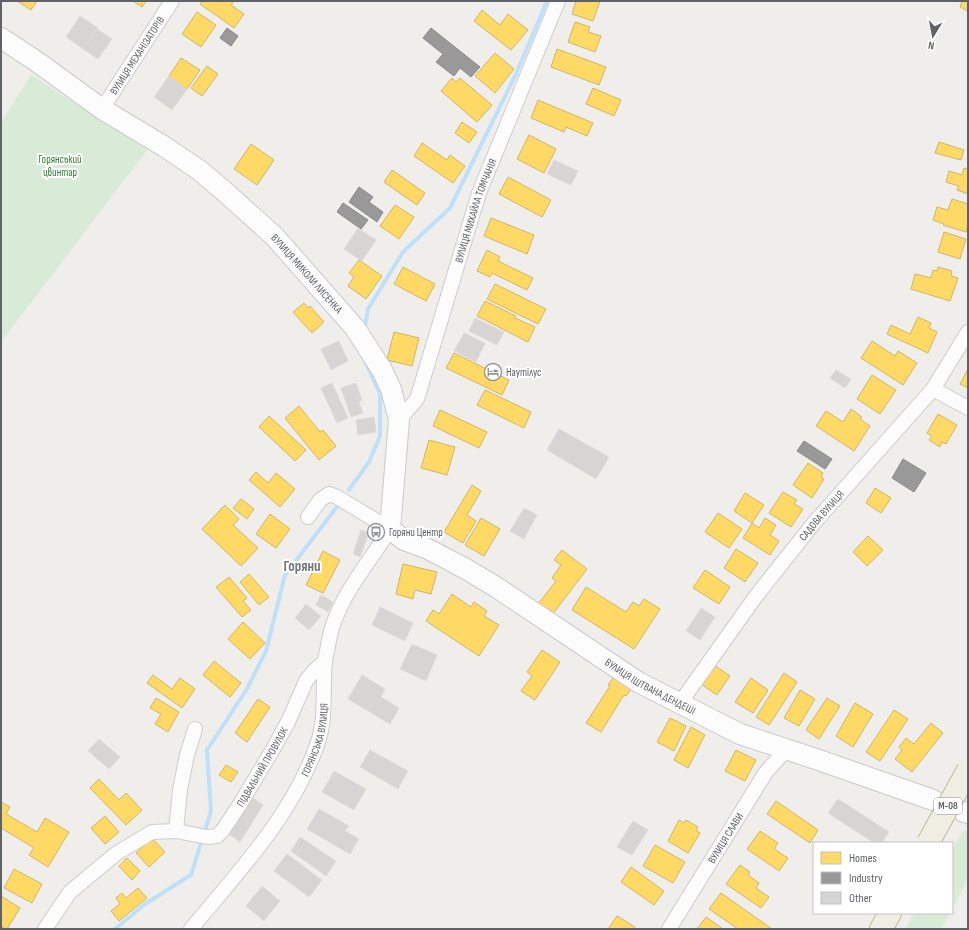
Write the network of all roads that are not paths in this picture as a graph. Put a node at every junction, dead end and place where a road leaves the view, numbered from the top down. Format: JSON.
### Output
{"nodes":[{"id":1,"x":172,"y":1,"type":"edge"},
{"id":2,"x":558,"y":1,"type":"edge"},
{"id":3,"x":1,"y":38,"type":"edge"},
{"id":4,"x":102,"y":109,"type":"junction"},
{"id":5,"x":968,"y":332,"type":"edge"},
{"id":6,"x":933,"y":389,"type":"junction"},
{"id":7,"x":968,"y":408,"type":"edge"},
{"id":8,"x":399,"y":420,"type":"junction"},
{"id":9,"x":308,"y":517,"type":"dead end"},
{"id":10,"x":390,"y":529,"type":"junction"},
{"id":11,"x":325,"y":661,"type":"junction"},
{"id":12,"x":680,"y":703,"type":"junction"},
{"id":13,"x":195,"y":729,"type":"dead end"},
{"id":14,"x":786,"y":750,"type":"junction"},
{"id":15,"x":968,"y":770,"type":"edge"},
{"id":16,"x":933,"y":800,"type":"dead end"},
{"id":17,"x":176,"y":831,"type":"junction"},
{"id":18,"x":929,"y":842,"type":"edge"},
{"id":19,"x":889,"y":914,"type":"edge"},
{"id":20,"x":45,"y":929,"type":"edge"},
{"id":21,"x":191,"y":929,"type":"edge"},
{"id":22,"x":669,"y":929,"type":"edge"},
{"id":23,"x":881,"y":929,"type":"edge"}],
"edges":[{"from":1,"to":4,"type":"street","name":"ВУЛИЦЯ МЕХАНІЗАТОРІВ"},
{"from":2,"to":8,"type":"street","name":"ВУЛИЦЯ МИХАЙЛА ТОМЧАНІЯ"},
{"from":3,"to":4,"type":"street","name":"ВУЛИЦЯ МИКОЛИ ЛИСЕНКА"},
{"from":4,"to":8,"type":"street","name":"ВУЛИЦЯ МИКОЛИ ЛИСЕНКА"},
{"from":5,"to":6,"type":"street","name":"САДОВА ВУЛИЦЯ"},
{"from":6,"to":7,"type":"street"},
{"from":6,"to":12,"type":"street","name":"САДОВА ВУЛИЦЯ"},
{"from":8,"to":10,"type":"street","name":"ВУЛИЦЯ МИКОЛИ ЛИСЕНКА"},
{"from":9,"to":10,"type":"street"},
{"from":10,"to":11,"type":"street","name":"ГОРЯНСЬКА ВУЛИЦЯ"},
{"from":10,"to":12,"type":"street","name":"ВУЛИЦЯ ІШТВАНА ДЕНДЕШІ"},
{"from":11,"to":17,"type":"street","name":"ПІДВАЛЬНИЙ ПРОВУЛОК"},
{"from":11,"to":21,"type":"street","name":"ГОРЯНСЬКА ВУЛИЦЯ"},
{"from":12,"to":14,"type":"street","name":"ВУЛИЦЯ ІШТВАНА ДЕНДЕШІ"},
{"from":13,"to":17,"type":"street"},
{"from":14,"to":16,"type":"street","name":"ВУЛИЦЯ ІШТВАНА ДЕНДЕШІ"},
{"from":14,"to":22,"type":"street","name":"ВУЛИЦЯ СЛАВИ"},
{"from":15,"to":18,"type":"highway","number":"М-08","bridge":true},
{"from":17,"to":20,"type":"street","name":"ПІДВАЛЬНИЙ ПРОВУЛОК"},
{"from":19,"to":23,"type":"highway"}]}
